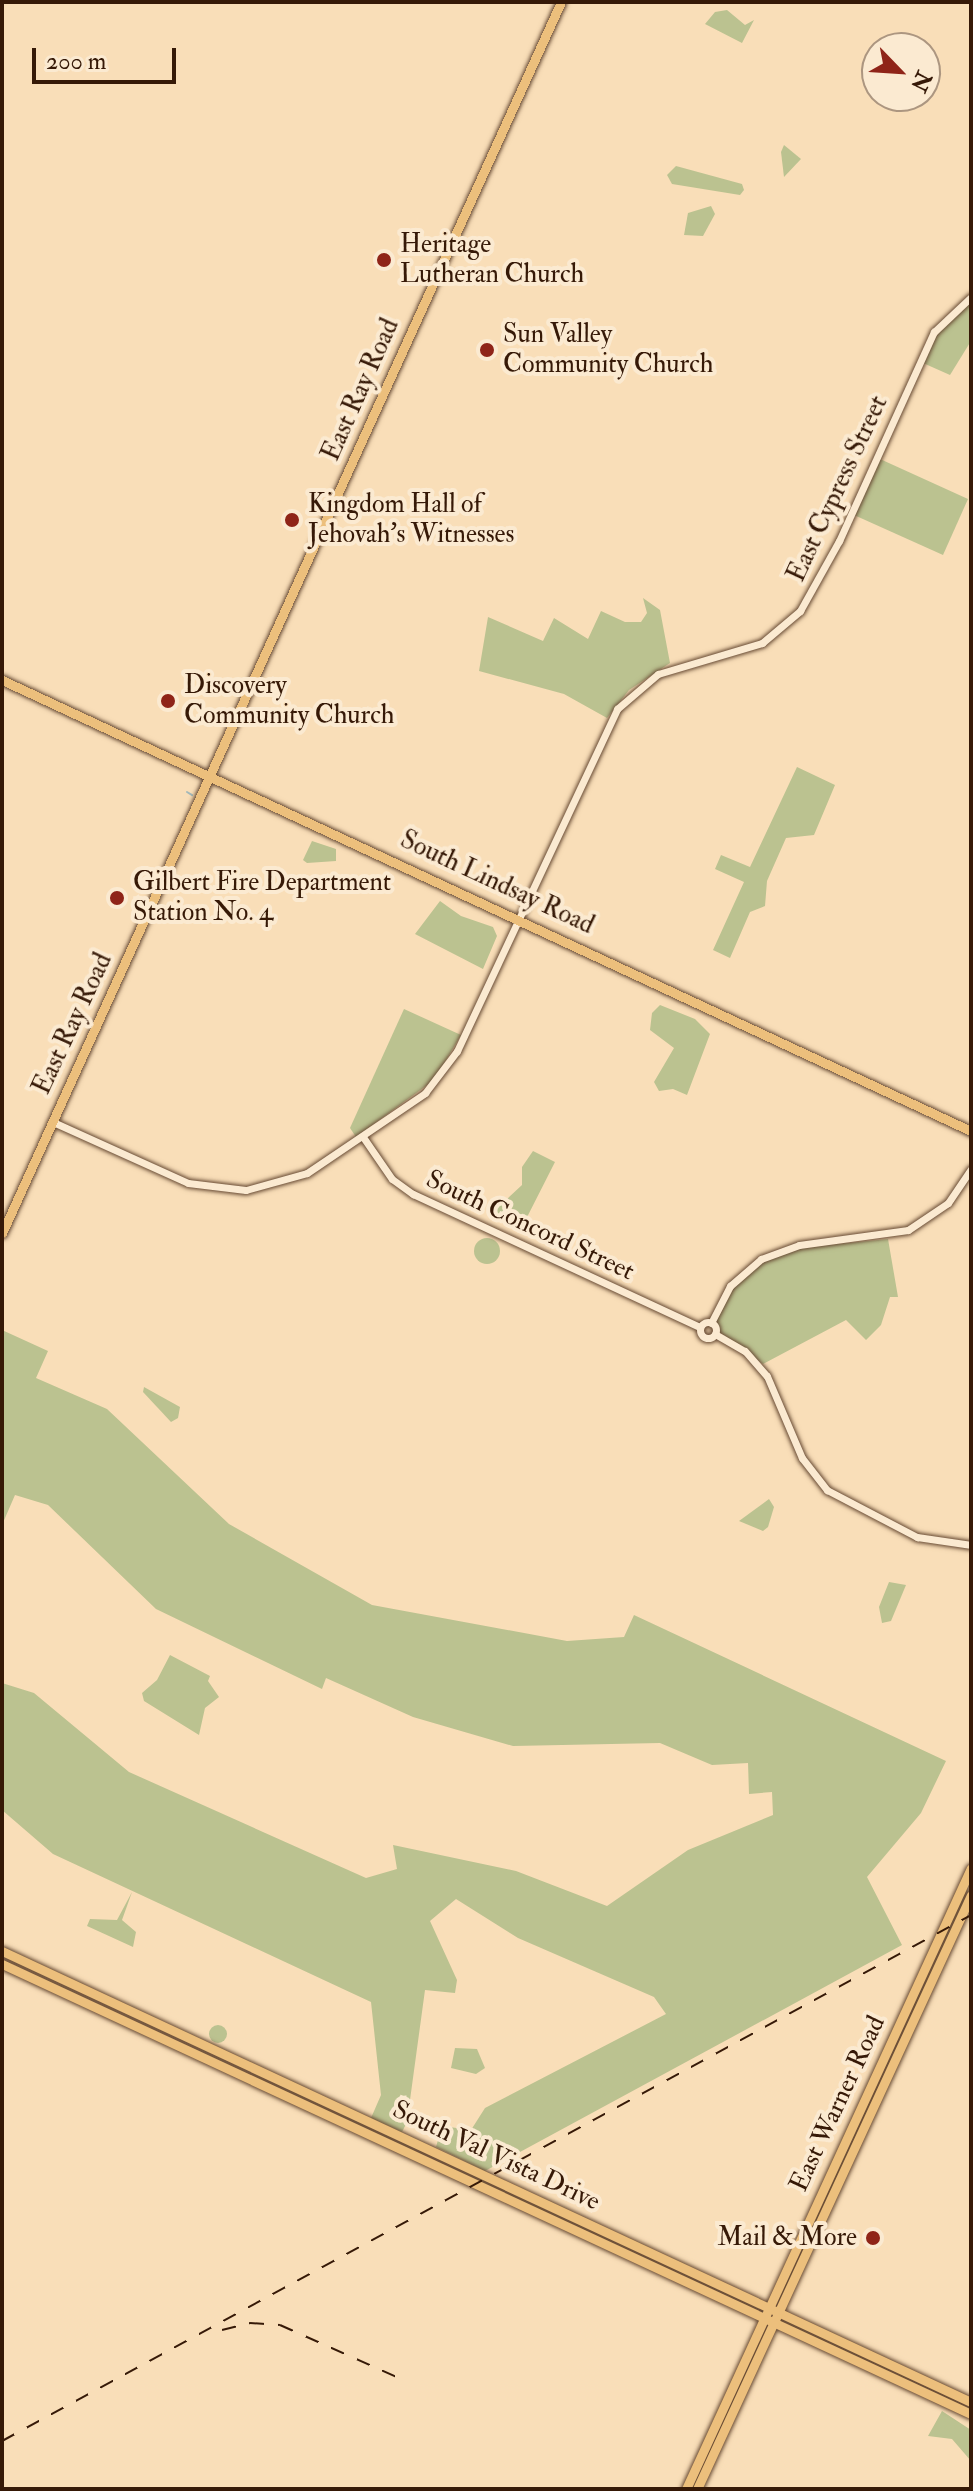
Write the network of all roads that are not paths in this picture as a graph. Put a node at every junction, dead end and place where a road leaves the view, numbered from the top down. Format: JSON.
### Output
{"nodes":[{"id":1,"x":561,"y":2,"type":"edge"},
{"id":2,"x":971,"y":297,"type":"edge"},
{"id":3,"x":2,"y":680,"type":"edge"},
{"id":4,"x":212,"y":775,"type":"junction"},
{"id":5,"x":519,"y":917,"type":"junction"},
{"id":6,"x":53,"y":1122,"type":"junction"},
{"id":7,"x":971,"y":1131,"type":"edge"},
{"id":8,"x":363,"y":1137,"type":"junction"},
{"id":9,"x":971,"y":1169,"type":"edge"},
{"id":10,"x":2,"y":1233,"type":"edge"},
{"id":11,"x":711,"y":1323,"type":"junction"},
{"id":12,"x":700,"y":1327,"type":"junction"},
{"id":13,"x":715,"y":1334,"type":"junction"},
{"id":14,"x":971,"y":1545,"type":"edge"},
{"id":15,"x":971,"y":1868,"type":"edge"},
{"id":16,"x":971,"y":1895,"type":"edge"},
{"id":17,"x":2,"y":1951,"type":"edge"},
{"id":18,"x":2,"y":1964,"type":"edge"},
{"id":19,"x":893,"y":2050,"type":"junction"},
{"id":20,"x":870,"y":2088,"type":"junction"},
{"id":21,"x":862,"y":2131,"type":"junction"},
{"id":22,"x":517,"y":2191,"type":"junction"},
{"id":23,"x":823,"y":2191,"type":"junction"},
{"id":24,"x":834,"y":2195,"type":"junction"},
{"id":25,"x":512,"y":2201,"type":"junction"},
{"id":26,"x":623,"y":2246,"type":"junction"},
{"id":27,"x":769,"y":2306,"type":"junction"},
{"id":28,"x":780,"y":2312,"type":"junction"},
{"id":29,"x":764,"y":2318,"type":"junction"},
{"id":30,"x":775,"y":2323,"type":"junction"},
{"id":31,"x":893,"y":2365,"type":"junction"},
{"id":32,"x":888,"y":2375,"type":"junction"},
{"id":33,"x":971,"y":2402,"type":"edge"},
{"id":34,"x":727,"y":2412,"type":"junction"},
{"id":35,"x":971,"y":2414,"type":"edge"},
{"id":36,"x":699,"y":2472,"type":"junction"},
{"id":37,"x":686,"y":2489,"type":"edge"},
{"id":38,"x":697,"y":2489,"type":"edge"}],
"edges":[{"from":1,"to":4,"type":"main road","name":"East Ray Road"},
{"from":2,"to":5,"type":"street","name":"East Cypress Street"},
{"from":3,"to":4,"type":"main road","name":"South Lindsay Road"},
{"from":4,"to":5,"type":"main road","name":"South Lindsay Road"},
{"from":4,"to":6,"type":"main road","name":"East Ray Road"},
{"from":5,"to":7,"type":"main road","name":"South Lindsay Road"},
{"from":5,"to":8,"type":"street","name":"East Cypress Street"},
{"from":6,"to":8,"type":"street"},
{"from":6,"to":10,"type":"main road","name":"East Ray Road"},
{"from":8,"to":12,"type":"street","name":"South Concord Street"},
{"from":9,"to":11,"type":"street"},
{"from":11,"to":12,"type":"street"},
{"from":11,"to":13,"type":"street"},
{"from":12,"to":13,"type":"street","name":"South Concord Street"},
{"from":13,"to":14,"type":"street"},
{"from":15,"to":19,"type":"main road","name":"East Warner Road"},
{"from":16,"to":19,"type":"main road","name":"East Warner Road"},
{"from":17,"to":22,"type":"main road","name":"South Val Vista Drive"},
{"from":18,"to":25,"type":"main road","name":"South Val Vista Drive"},
{"from":19,"to":20,"type":"main road","name":"East Warner Road"},
{"from":19,"to":21,"type":"main road","name":"East Warner Road"},
{"from":20,"to":21,"type":"main road"},
{"from":20,"to":23,"type":"main road","name":"East Warner Road"},
{"from":21,"to":24,"type":"main road","name":"East Warner Road"},
{"from":22,"to":25,"type":"main road"},
{"from":22,"to":26,"type":"main road","name":"South Val Vista Drive"},
{"from":23,"to":24,"type":"main road"},
{"from":23,"to":27,"type":"main road","name":"East Warner Road"},
{"from":24,"to":28,"type":"main road","name":"East Warner Road"},
{"from":25,"to":26,"type":"main road","name":"South Val Vista Drive"},
{"from":26,"to":27,"type":"main road","name":"South Val Vista Drive"},
{"from":26,"to":29,"type":"main road","name":"South Val Vista Drive"},
{"from":27,"to":28,"type":"main road","name":"South Val Vista Drive"},
{"from":27,"to":29,"type":"main road","name":"East Warner Road"},
{"from":28,"to":30,"type":"main road","name":"East Warner Road"},
{"from":28,"to":31,"type":"main road","name":"South Val Vista Drive"},
{"from":29,"to":30,"type":"main road","name":"South Val Vista Drive"},
{"from":29,"to":34,"type":"main road","name":"East Warner Road"},
{"from":30,"to":32,"type":"main road","name":"South Val Vista Drive"},
{"from":30,"to":34,"type":"main road","name":"East Warner Road"},
{"from":31,"to":32,"type":"main road"},
{"from":31,"to":33,"type":"main road","name":"South Val Vista Drive"},
{"from":32,"to":35,"type":"main road","name":"South Val Vista Drive"},
{"from":34,"to":36,"type":"main road","name":"East Warner Road"},
{"from":36,"to":37,"type":"main road","name":"East Warner Road"},
{"from":36,"to":38,"type":"main road","name":"East Warner Road"}]}
